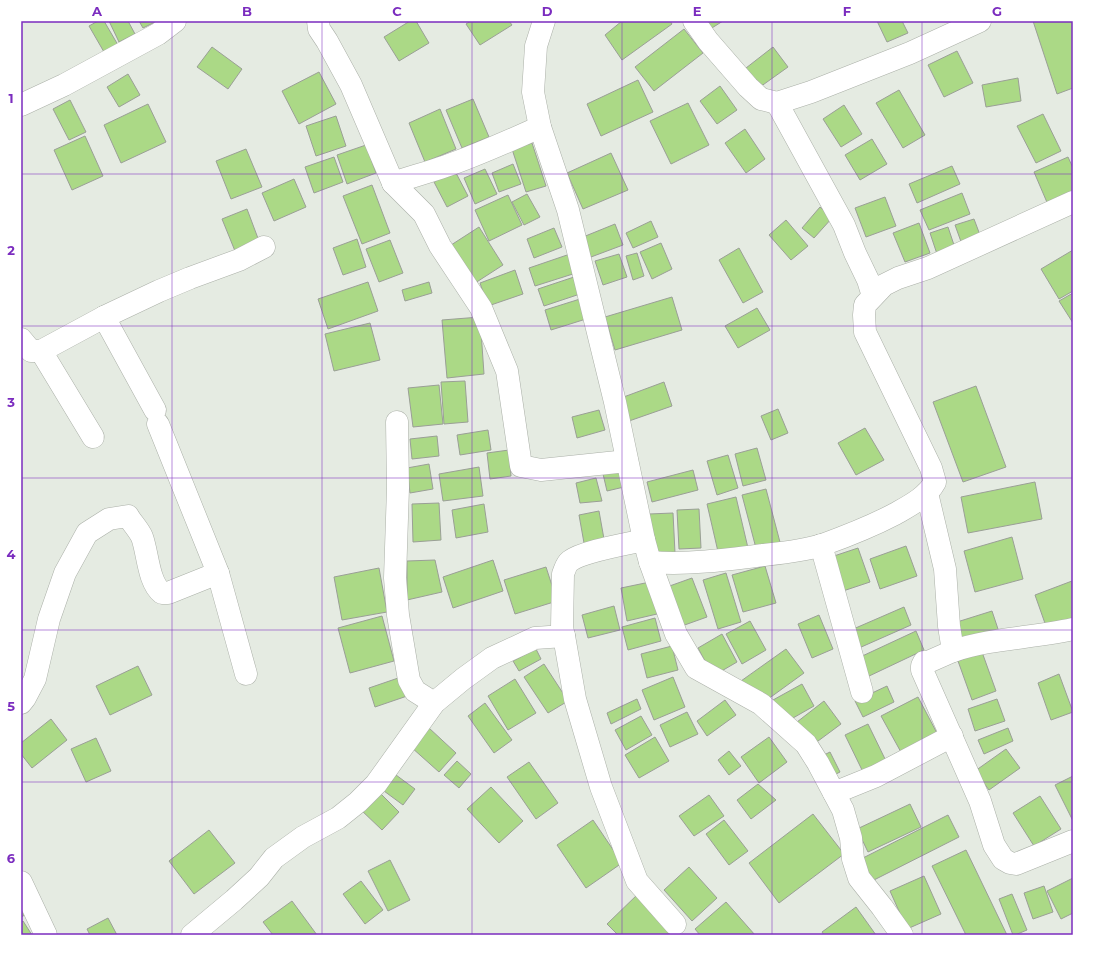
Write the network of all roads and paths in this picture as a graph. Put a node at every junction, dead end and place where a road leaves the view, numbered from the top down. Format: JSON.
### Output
{"nodes":[{"id":1,"x":175,"y":21,"type":"edge"},
{"id":2,"x":318,"y":21,"type":"edge"},
{"id":3,"x":544,"y":21,"type":"edge"},
{"id":4,"x":694,"y":21,"type":"edge"},
{"id":5,"x":980,"y":21,"type":"edge"},
{"id":6,"x":952,"y":27,"type":"edge"},
{"id":7,"x":777,"y":103,"type":"junction"},
{"id":8,"x":21,"y":105,"type":"edge"},
{"id":9,"x":540,"y":127,"type":"junction"},
{"id":10,"x":394,"y":182,"type":"junction"},
{"id":11,"x":1073,"y":202,"type":"edge"},
{"id":12,"x":264,"y":247,"type":"dead end"},
{"id":13,"x":873,"y":296,"type":"junction"},
{"id":14,"x":104,"y":317,"type":"junction"},
{"id":15,"x":21,"y":339,"type":"edge"},
{"id":16,"x":41,"y":351,"type":"junction"},
{"id":17,"x":397,"y":422,"type":"dead end"},
{"id":18,"x":93,"y":437,"type":"dead end"},
{"id":19,"x":627,"y":461,"type":"junction"},
{"id":20,"x":927,"y":492,"type":"junction"},
{"id":21,"x":644,"y":540,"type":"junction"},
{"id":22,"x":821,"y":545,"type":"junction"},
{"id":23,"x":650,"y":562,"type":"junction"},
{"id":24,"x":218,"y":573,"type":"junction"},
{"id":25,"x":1073,"y":629,"type":"edge"},
{"id":26,"x":564,"y":636,"type":"junction"},
{"id":27,"x":954,"y":652,"type":"junction"},
{"id":28,"x":246,"y":674,"type":"dead end"},
{"id":29,"x":862,"y":692,"type":"dead end"},
{"id":30,"x":21,"y":702,"type":"edge"},
{"id":31,"x":434,"y":703,"type":"junction"},
{"id":32,"x":952,"y":736,"type":"junction"},
{"id":33,"x":834,"y":794,"type":"junction"},
{"id":34,"x":1073,"y":841,"type":"edge"},
{"id":35,"x":21,"y":882,"type":"edge"},
{"id":36,"x":675,"y":924,"type":"dead end"},
{"id":37,"x":202,"y":932,"type":"edge"},
{"id":38,"x":46,"y":935,"type":"edge"},
{"id":39,"x":902,"y":935,"type":"edge"}],
"edges":[{"from":1,"to":8,"type":"street"},
{"from":2,"to":10,"type":"street"},
{"from":3,"to":9,"type":"street"},
{"from":4,"to":7,"type":"street"},
{"from":5,"to":6,"type":"street"},
{"from":6,"to":7,"type":"street"},
{"from":7,"to":13,"type":"street"},
{"from":9,"to":10,"type":"street"},
{"from":9,"to":19,"type":"street"},
{"from":10,"to":19,"type":"street"},
{"from":11,"to":13,"type":"street"},
{"from":12,"to":14,"type":"street"},
{"from":13,"to":20,"type":"street"},
{"from":14,"to":16,"type":"street"},
{"from":14,"to":24,"type":"street"},
{"from":15,"to":16,"type":"street"},
{"from":16,"to":18,"type":"street"},
{"from":17,"to":31,"type":"street"},
{"from":19,"to":21,"type":"street"},
{"from":20,"to":22,"type":"street"},
{"from":20,"to":27,"type":"street"},
{"from":21,"to":23,"type":"street"},
{"from":21,"to":26,"type":"street"},
{"from":22,"to":23,"type":"street"},
{"from":22,"to":29,"type":"street"},
{"from":23,"to":33,"type":"street"},
{"from":24,"to":28,"type":"street"},
{"from":24,"to":30,"type":"street"},
{"from":25,"to":27,"type":"street"},
{"from":26,"to":31,"type":"street"},
{"from":26,"to":36,"type":"street"},
{"from":27,"to":32,"type":"street"},
{"from":31,"to":37,"type":"street"},
{"from":32,"to":33,"type":"street"},
{"from":32,"to":34,"type":"street"},
{"from":33,"to":39,"type":"street"},
{"from":35,"to":38,"type":"street"}]}
